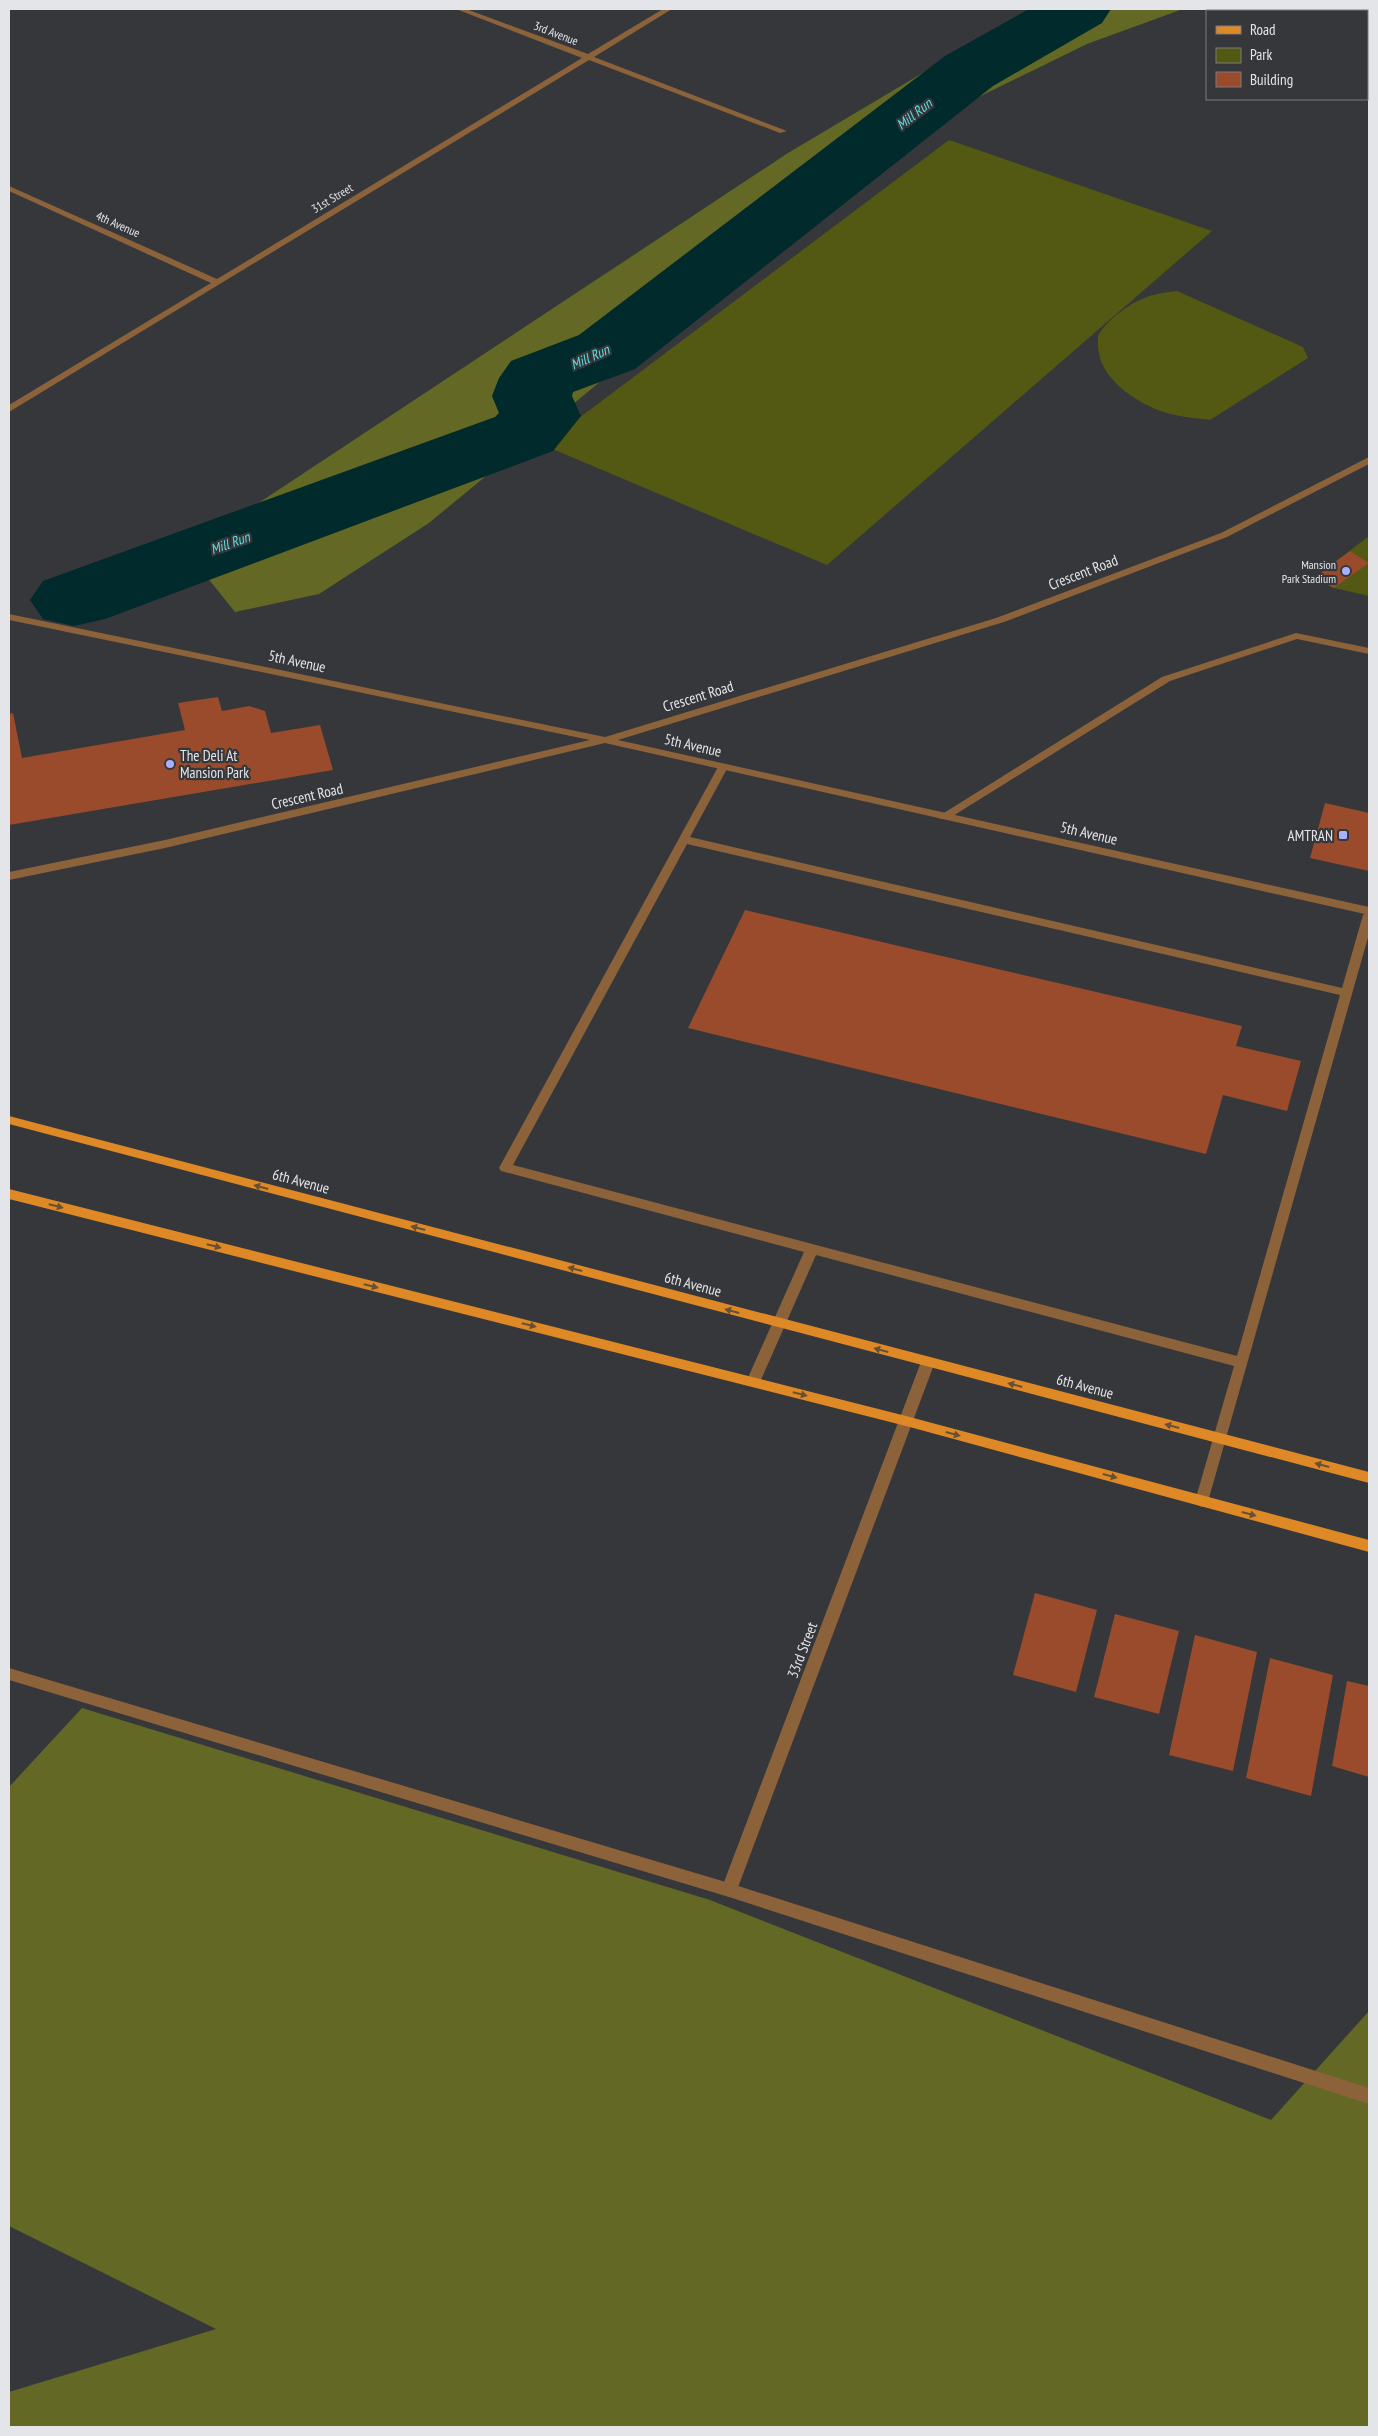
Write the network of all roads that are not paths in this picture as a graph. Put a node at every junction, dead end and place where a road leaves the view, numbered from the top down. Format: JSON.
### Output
{"nodes":[{"id":1,"x":460,"y":9,"type":"edge"},
{"id":2,"x":668,"y":9,"type":"edge"},
{"id":3,"x":589,"y":57,"type":"junction"},
{"id":4,"x":783,"y":131,"type":"dead end"},
{"id":5,"x":9,"y":188,"type":"edge"},
{"id":6,"x":218,"y":283,"type":"junction"},
{"id":7,"x":9,"y":409,"type":"edge"},
{"id":8,"x":1369,"y":460,"type":"edge"},
{"id":9,"x":9,"y":617,"type":"edge"},
{"id":10,"x":1369,"y":651,"type":"edge"},
{"id":11,"x":605,"y":740,"type":"junction"},
{"id":12,"x":722,"y":766,"type":"junction"},
{"id":13,"x":944,"y":816,"type":"junction"},
{"id":14,"x":683,"y":839,"type":"junction"},
{"id":15,"x":9,"y":876,"type":"edge"},
{"id":16,"x":1369,"y":911,"type":"edge"},
{"id":17,"x":1369,"y":915,"type":"edge"},
{"id":18,"x":1347,"y":994,"type":"junction"},
{"id":19,"x":9,"y":1120,"type":"edge"},
{"id":20,"x":9,"y":1194,"type":"edge"},
{"id":21,"x":812,"y":1249,"type":"junction"},
{"id":22,"x":780,"y":1323,"type":"junction"},
{"id":23,"x":928,"y":1362,"type":"junction"},
{"id":24,"x":1242,"y":1363,"type":"junction"},
{"id":25,"x":753,"y":1382,"type":"junction"},
{"id":26,"x":906,"y":1421,"type":"junction"},
{"id":27,"x":1219,"y":1438,"type":"junction"},
{"id":28,"x":1369,"y":1478,"type":"edge"},
{"id":29,"x":1202,"y":1501,"type":"junction"},
{"id":30,"x":1369,"y":1546,"type":"edge"},
{"id":31,"x":9,"y":1674,"type":"edge"},
{"id":32,"x":729,"y":1890,"type":"junction"},
{"id":33,"x":1369,"y":2096,"type":"edge"}],
"edges":[{"from":1,"to":3,"type":"street","name":"3rd Avenue"},
{"from":2,"to":3,"type":"street","name":"31st Street"},
{"from":3,"to":4,"type":"street","name":"3rd Avenue"},
{"from":3,"to":6,"type":"street","name":"31st Street"},
{"from":5,"to":6,"type":"street","name":"4th Avenue"},
{"from":6,"to":7,"type":"street","name":"31st Street"},
{"from":8,"to":11,"type":"street","name":"Crescent Road"},
{"from":9,"to":11,"type":"street","name":"5th Avenue"},
{"from":10,"to":13,"type":"street"},
{"from":11,"to":12,"type":"street","name":"5th Avenue"},
{"from":11,"to":15,"type":"street","name":"Crescent Road"},
{"from":12,"to":13,"type":"street","name":"5th Avenue"},
{"from":12,"to":14,"type":"street"},
{"from":13,"to":16,"type":"street","name":"5th Avenue"},
{"from":14,"to":18,"type":"street"},
{"from":14,"to":21,"type":"street"},
{"from":17,"to":18,"type":"street"},
{"from":18,"to":24,"type":"street"},
{"from":22,"to":19,"type":"main road","name":"6th Avenue","one_way":true},
{"from":20,"to":25,"type":"main road","one_way":true},
{"from":21,"to":22,"type":"street"},
{"from":21,"to":24,"type":"street"},
{"from":23,"to":22,"type":"main road","name":"6th Avenue","one_way":true},
{"from":22,"to":25,"type":"street"},
{"from":23,"to":26,"type":"street","name":"33rd Street"},
{"from":27,"to":23,"type":"main road","name":"6th Avenue","one_way":true},
{"from":24,"to":27,"type":"street"},
{"from":25,"to":26,"type":"main road","one_way":true},
{"from":26,"to":29,"type":"main road","one_way":true},
{"from":26,"to":32,"type":"street","name":"33rd Street"},
{"from":28,"to":27,"type":"main road","name":"6th Avenue","one_way":true},
{"from":27,"to":29,"type":"street"},
{"from":29,"to":30,"type":"main road","one_way":true},
{"from":31,"to":32,"type":"street"},
{"from":32,"to":33,"type":"street"}]}
